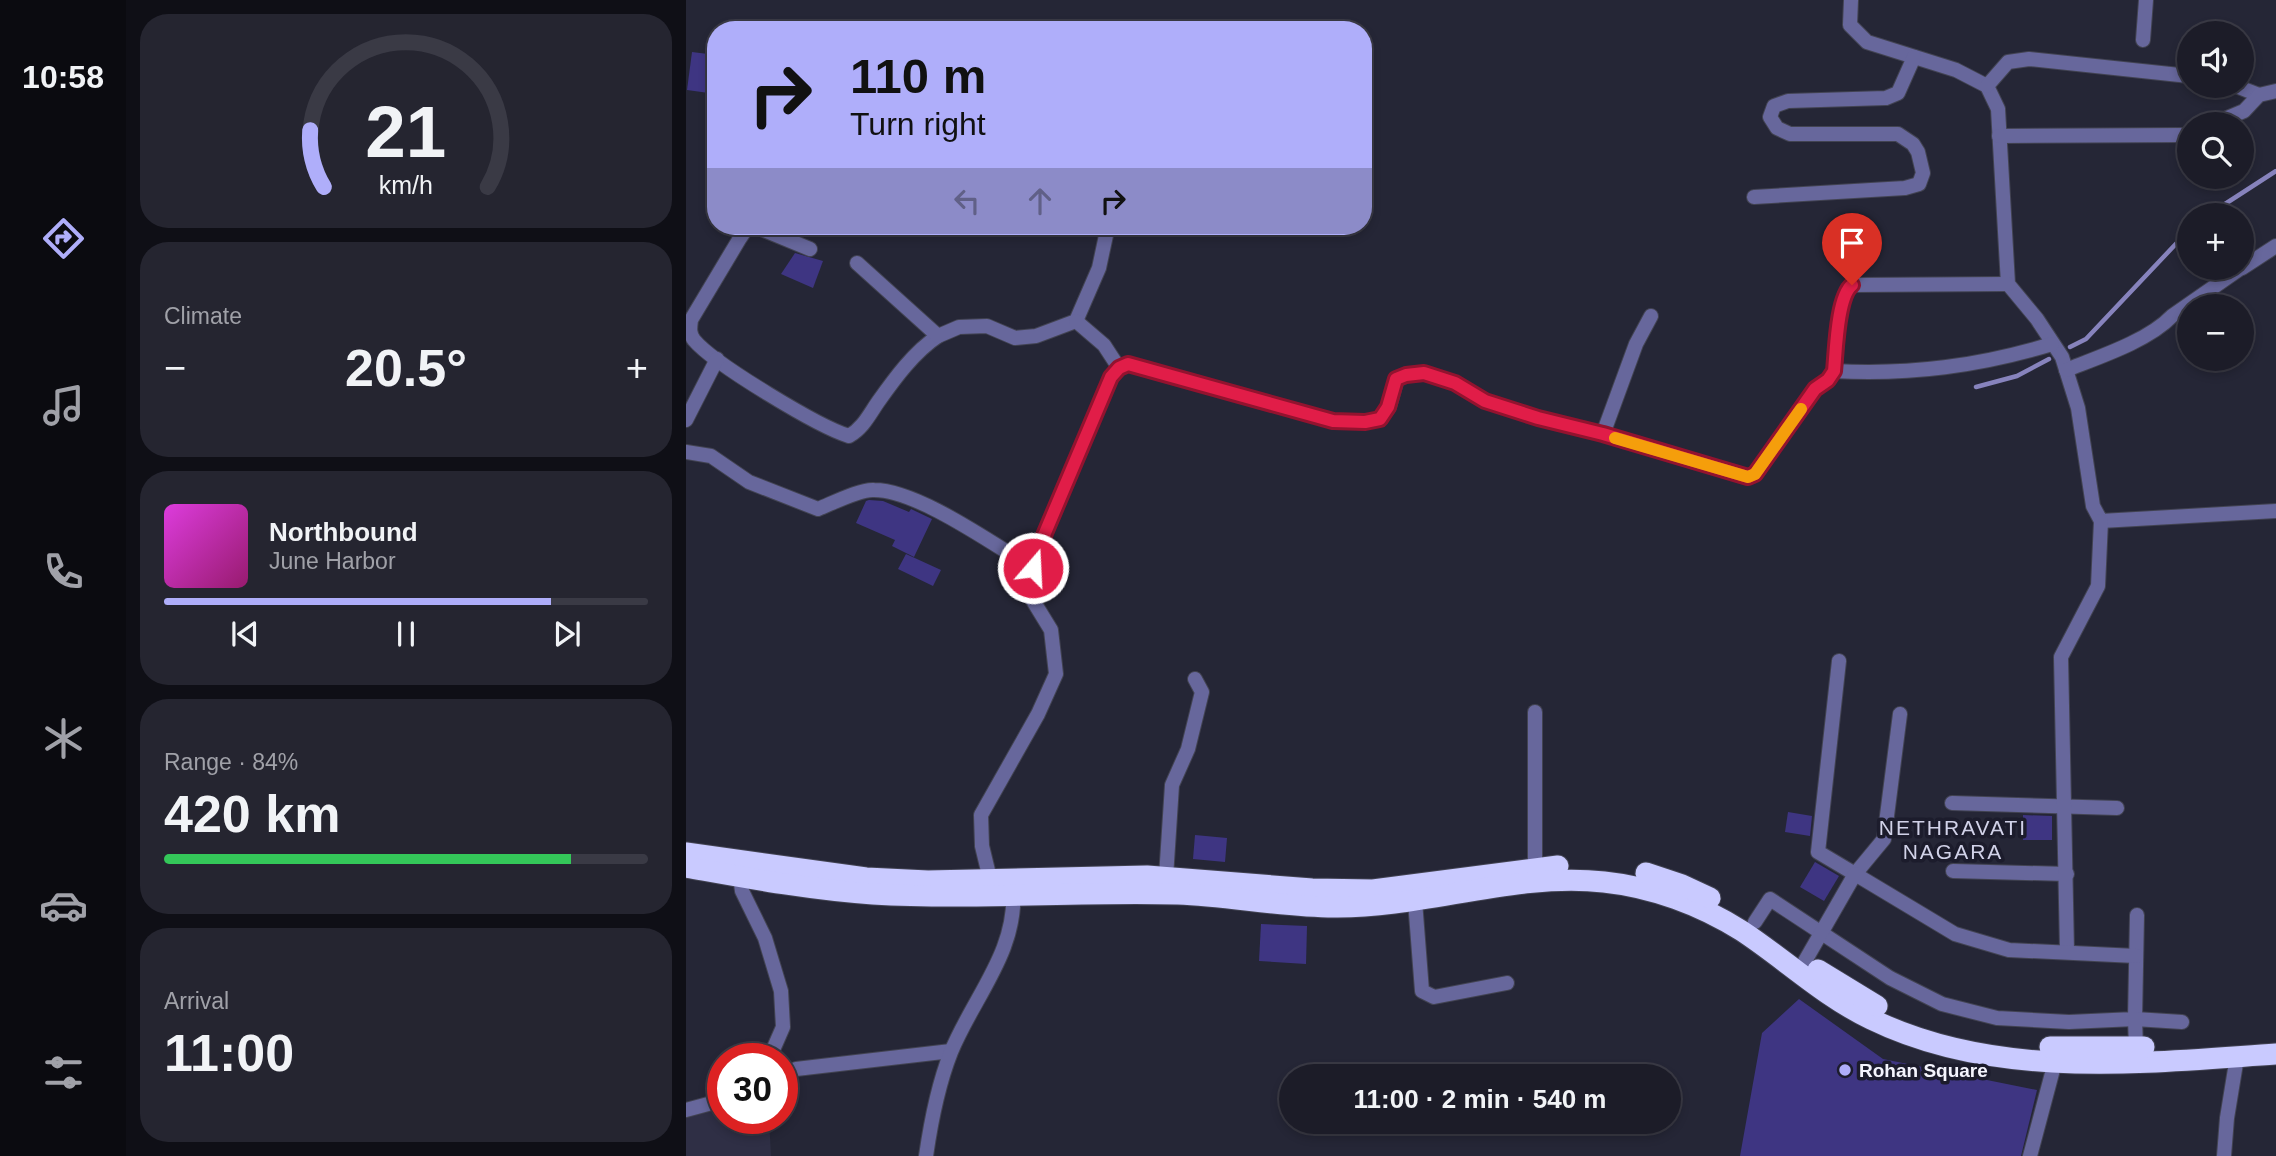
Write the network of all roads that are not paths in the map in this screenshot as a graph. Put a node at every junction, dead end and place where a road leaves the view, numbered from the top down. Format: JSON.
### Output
{"nodes":[{"id":1,"x":1851,"y":0,"type":"edge"},
{"id":2,"x":2146,"y":0,"type":"edge"},
{"id":3,"x":2143,"y":40,"type":"dead end"},
{"id":4,"x":1914,"y":57,"type":"junction"},
{"id":5,"x":2177,"y":75,"type":"edge"},
{"id":6,"x":1987,"y":86,"type":"junction"},
{"id":7,"x":2276,"y":91,"type":"edge"},
{"id":8,"x":2254,"y":93,"type":"edge"},
{"id":9,"x":2259,"y":95,"type":"junction"},
{"id":10,"x":2242,"y":112,"type":"edge"},
{"id":11,"x":2177,"y":135,"type":"edge"},
{"id":12,"x":1999,"y":136,"type":"junction"},
{"id":13,"x":1754,"y":197,"type":"dead end"},
{"id":14,"x":742,"y":235,"type":"edge"},
{"id":15,"x":777,"y":235,"type":"edge"},
{"id":16,"x":1106,"y":235,"type":"edge"},
{"id":17,"x":2276,"y":246,"type":"edge"},
{"id":18,"x":810,"y":248,"type":"dead end"},
{"id":19,"x":2254,"y":260,"type":"edge"},
{"id":20,"x":857,"y":263,"type":"dead end"},
{"id":21,"x":2224,"y":280,"type":"edge"},
{"id":22,"x":2008,"y":284,"type":"junction"},
{"id":23,"x":1651,"y":316,"type":"dead end"},
{"id":24,"x":1076,"y":321,"type":"junction"},
{"id":25,"x":938,"y":336,"type":"junction"},
{"id":26,"x":2052,"y":344,"type":"junction"},
{"id":27,"x":718,"y":359,"type":"junction"},
{"id":28,"x":1119,"y":368,"type":"junction"},
{"id":29,"x":2066,"y":370,"type":"junction"},
{"id":30,"x":1834,"y":371,"type":"junction"},
{"id":31,"x":686,"y":420,"type":"edge"},
{"id":32,"x":1603,"y":434,"type":"junction"},
{"id":33,"x":686,"y":452,"type":"edge"},
{"id":34,"x":2276,"y":511,"type":"edge"},
{"id":35,"x":2101,"y":522,"type":"junction"},
{"id":36,"x":1033,"y":568,"type":"junction"},
{"id":37,"x":1839,"y":660,"type":"dead end"},
{"id":38,"x":1195,"y":679,"type":"dead end"},
{"id":39,"x":1535,"y":712,"type":"dead end"},
{"id":40,"x":1900,"y":714,"type":"dead end"},
{"id":41,"x":1952,"y":803,"type":"dead end"},
{"id":42,"x":2065,"y":807,"type":"junction"},
{"id":43,"x":2117,"y":808,"type":"dead end"},
{"id":44,"x":686,"y":853,"type":"edge"},
{"id":45,"x":686,"y":867,"type":"edge"},
{"id":46,"x":1535,"y":867,"type":"junction"},
{"id":47,"x":1953,"y":871,"type":"dead end"},
{"id":48,"x":1855,"y":874,"type":"junction"},
{"id":49,"x":2067,"y":874,"type":"junction"},
{"id":50,"x":740,"y":876,"type":"junction"},
{"id":51,"x":1166,"y":877,"type":"junction"},
{"id":52,"x":990,"y":879,"type":"junction"},
{"id":53,"x":1013,"y":886,"type":"junction"},
{"id":54,"x":1415,"y":901,"type":"junction"},
{"id":55,"x":2137,"y":915,"type":"dead end"},
{"id":56,"x":1755,"y":922,"type":"junction"},
{"id":57,"x":1820,"y":931,"type":"junction"},
{"id":58,"x":2067,"y":951,"type":"junction"},
{"id":59,"x":2136,"y":956,"type":"junction"},
{"id":60,"x":1805,"y":961,"type":"junction"},
{"id":61,"x":1507,"y":983,"type":"dead end"},
{"id":62,"x":2135,"y":1019,"type":"junction"},
{"id":63,"x":2182,"y":1022,"type":"dead end"},
{"id":64,"x":2276,"y":1041,"type":"edge"},
{"id":65,"x":776,"y":1043,"type":"edge"},
{"id":66,"x":2136,"y":1048,"type":"junction"},
{"id":67,"x":951,"y":1051,"type":"junction"},
{"id":68,"x":2276,"y":1055,"type":"edge"},
{"id":69,"x":2237,"y":1057,"type":"junction"},
{"id":70,"x":2055,"y":1062,"type":"junction"},
{"id":71,"x":798,"y":1069,"type":"edge"},
{"id":72,"x":707,"y":1104,"type":"edge"},
{"id":73,"x":686,"y":1110,"type":"edge"},
{"id":74,"x":926,"y":1156,"type":"edge"},
{"id":75,"x":2029,"y":1156,"type":"edge"},
{"id":76,"x":2224,"y":1156,"type":"edge"}],
"edges":[{"from":1,"to":4,"type":"street"},
{"from":2,"to":3,"type":"street"},
{"from":4,"to":6,"type":"street"},
{"from":4,"to":13,"type":"street"},
{"from":5,"to":6,"type":"street"},
{"from":6,"to":12,"type":"street"},
{"from":7,"to":9,"type":"street"},
{"from":8,"to":9,"type":"street"},
{"from":9,"to":10,"type":"street"},
{"from":11,"to":12,"type":"street"},
{"from":12,"to":22,"type":"street"},
{"from":14,"to":27,"type":"street"},
{"from":15,"to":18,"type":"street"},
{"from":16,"to":24,"type":"street"},
{"from":17,"to":19,"type":"street"},
{"from":20,"to":25,"type":"street"},
{"from":21,"to":29,"type":"street"},
{"from":22,"to":26,"type":"street"},
{"from":22,"to":30,"type":"street"},
{"from":23,"to":32,"type":"street"},
{"from":24,"to":25,"type":"street"},
{"from":24,"to":28,"type":"street"},
{"from":25,"to":27,"type":"street"},
{"from":26,"to":29,"type":"street"},
{"from":26,"to":30,"type":"street"},
{"from":27,"to":31,"type":"street"},
{"from":28,"to":32,"type":"street"},
{"from":28,"to":36,"type":"street"},
{"from":29,"to":35,"type":"street"},
{"from":30,"to":32,"type":"street"},
{"from":33,"to":36,"type":"street"},
{"from":34,"to":35,"type":"street"},
{"from":35,"to":42,"type":"street"},
{"from":36,"to":52,"type":"street"},
{"from":37,"to":48,"type":"street"},
{"from":38,"to":51,"type":"street"},
{"from":39,"to":46,"type":"street"},
{"from":40,"to":48,"type":"street"},
{"from":41,"to":42,"type":"street"},
{"from":42,"to":43,"type":"street"},
{"from":42,"to":49,"type":"street"},
{"from":44,"to":52,"type":"highway"},
{"from":45,"to":50,"type":"highway"},
{"from":46,"to":51,"type":"highway"},
{"from":46,"to":56,"type":"highway"},
{"from":47,"to":49,"type":"street"},
{"from":48,"to":57,"type":"street"},
{"from":48,"to":58,"type":"street"},
{"from":49,"to":58,"type":"street"},
{"from":50,"to":53,"type":"highway"},
{"from":50,"to":65,"type":"street"},
{"from":51,"to":53,"type":"highway"},
{"from":52,"to":53,"type":"highway"},
{"from":53,"to":54,"type":"highway"},
{"from":53,"to":67,"type":"street"},
{"from":54,"to":61,"type":"street"},
{"from":54,"to":70,"type":"highway"},
{"from":55,"to":59,"type":"street"},
{"from":56,"to":57,"type":"street"},
{"from":56,"to":60,"type":"highway"},
{"from":57,"to":60,"type":"street"},
{"from":57,"to":62,"type":"street"},
{"from":58,"to":59,"type":"street"},
{"from":59,"to":62,"type":"street"},
{"from":60,"to":66,"type":"highway"},
{"from":62,"to":63,"type":"street"},
{"from":62,"to":66,"type":"street"},
{"from":64,"to":66,"type":"highway"},
{"from":67,"to":71,"type":"street"},
{"from":67,"to":74,"type":"street"},
{"from":68,"to":69,"type":"highway"},
{"from":69,"to":70,"type":"highway"},
{"from":69,"to":76,"type":"street"},
{"from":70,"to":75,"type":"street"},
{"from":72,"to":73,"type":"street"}]}
